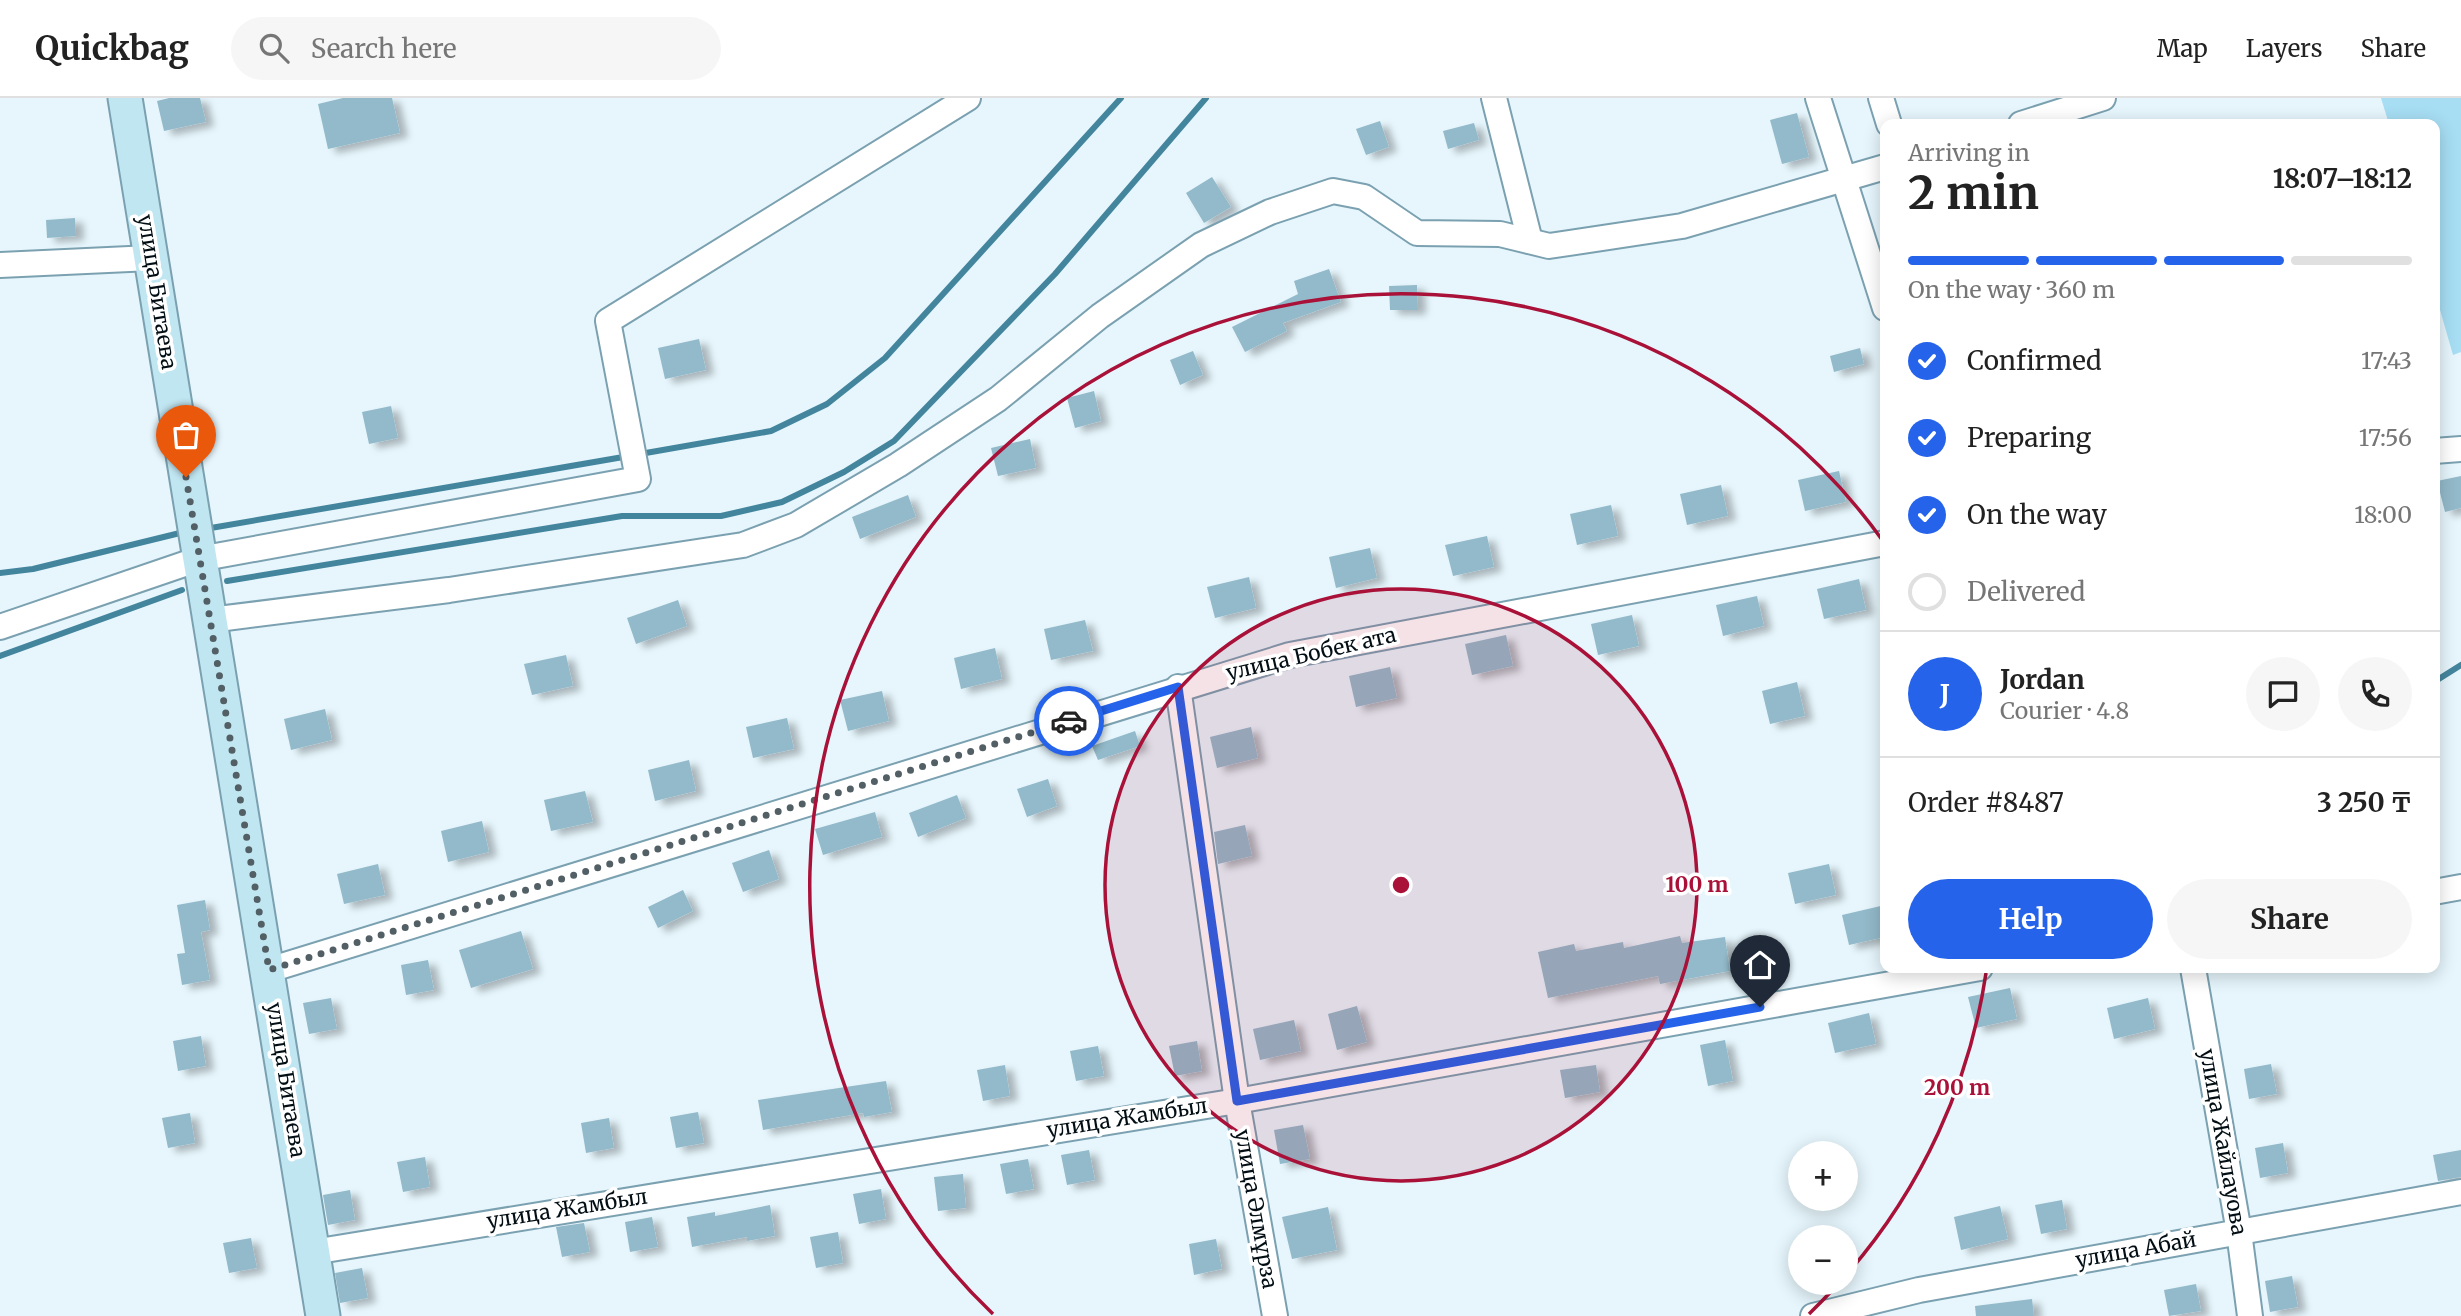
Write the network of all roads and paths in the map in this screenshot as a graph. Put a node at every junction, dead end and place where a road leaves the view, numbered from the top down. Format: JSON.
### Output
{"nodes":[{"id":1,"x":125,"y":98,"type":"edge"},
{"id":2,"x":968,"y":98,"type":"edge"},
{"id":3,"x":1494,"y":98,"type":"edge"},
{"id":4,"x":1818,"y":98,"type":"edge"},
{"id":5,"x":1881,"y":98,"type":"edge"},
{"id":6,"x":2103,"y":98,"type":"edge"},
{"id":7,"x":1887,"y":119,"type":"edge"},
{"id":8,"x":2037,"y":119,"type":"edge"},
{"id":9,"x":1880,"y":168,"type":"edge"},
{"id":10,"x":1844,"y":179,"type":"junction"},
{"id":11,"x":1530,"y":241,"type":"junction"},
{"id":12,"x":151,"y":258,"type":"junction"},
{"id":13,"x":0,"y":265,"type":"edge"},
{"id":14,"x":1880,"y":292,"type":"edge"},
{"id":15,"x":2461,"y":449,"type":"edge"},
{"id":16,"x":2440,"y":451,"type":"edge"},
{"id":17,"x":1880,"y":544,"type":"edge"},
{"id":18,"x":199,"y":559,"type":"junction"},
{"id":19,"x":210,"y":620,"type":"junction"},
{"id":20,"x":0,"y":627,"type":"edge"},
{"id":21,"x":1178,"y":687,"type":"junction"},
{"id":22,"x":2461,"y":887,"type":"edge"},
{"id":23,"x":2440,"y":891,"type":"edge"},
{"id":24,"x":269,"y":970,"type":"junction"},
{"id":25,"x":1952,"y":973,"type":"edge"},
{"id":26,"x":2194,"y":973,"type":"edge"},
{"id":27,"x":1237,"y":1101,"type":"junction"},
{"id":28,"x":2461,"y":1192,"type":"edge"},
{"id":29,"x":2239,"y":1232,"type":"junction"},
{"id":30,"x":313,"y":1252,"type":"junction"},
{"id":31,"x":323,"y":1316,"type":"edge"},
{"id":32,"x":1275,"y":1316,"type":"edge"},
{"id":33,"x":1813,"y":1316,"type":"edge"},
{"id":34,"x":2250,"y":1316,"type":"edge"}],
"edges":[{"from":1,"to":12,"type":"street","name":"улица Битаева"},
{"from":2,"to":18,"type":"street"},
{"from":3,"to":11,"type":"street"},
{"from":4,"to":10,"type":"street"},
{"from":5,"to":7,"type":"street"},
{"from":6,"to":8,"type":"street"},
{"from":9,"to":10,"type":"street"},
{"from":10,"to":11,"type":"street"},
{"from":10,"to":14,"type":"street"},
{"from":11,"to":19,"type":"street"},
{"from":12,"to":13,"type":"street"},
{"from":12,"to":18,"type":"street","name":"улица Битаева"},
{"from":15,"to":16,"type":"street"},
{"from":17,"to":21,"type":"street","name":"улица Бобек ата"},
{"from":18,"to":19,"type":"street","name":"улица Битаева"},
{"from":18,"to":20,"type":"street"},
{"from":19,"to":24,"type":"street","name":"улица Битаева"},
{"from":21,"to":24,"type":"street","name":"улица Бобек ата"},
{"from":21,"to":27,"type":"street","name":"улица Әлмұрза"},
{"from":22,"to":23,"type":"street"},
{"from":24,"to":30,"type":"street","name":"улица Битаева"},
{"from":25,"to":27,"type":"street","name":"улица Жамбыл"},
{"from":26,"to":29,"type":"street","name":"улица Жайлауова"},
{"from":27,"to":30,"type":"street","name":"улица Жамбыл"},
{"from":27,"to":32,"type":"street","name":"улица Әлмұрза"},
{"from":28,"to":29,"type":"street","name":"улица Абай"},
{"from":29,"to":33,"type":"street","name":"улица Абай"},
{"from":29,"to":34,"type":"street","name":"улица Жайлауова"},
{"from":30,"to":31,"type":"street","name":"улица Битаева"}]}
